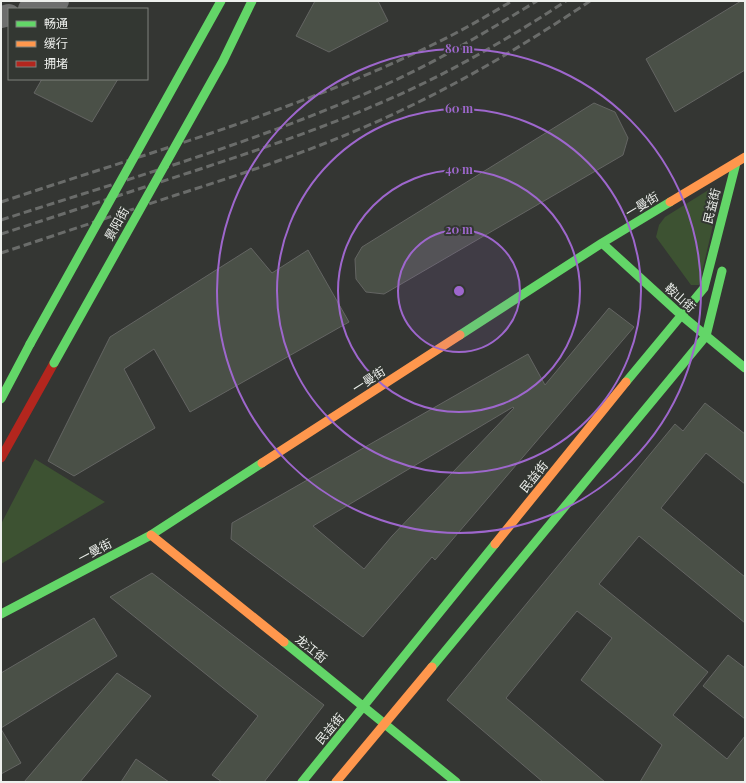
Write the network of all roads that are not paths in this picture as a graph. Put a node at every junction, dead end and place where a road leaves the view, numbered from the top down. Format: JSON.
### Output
{"nodes":[{"id":1,"x":58,"y":1,"type":"edge"},
{"id":2,"x":221,"y":1,"type":"edge"},
{"id":3,"x":252,"y":1,"type":"edge"},
{"id":4,"x":33,"y":8,"type":"edge"},
{"id":5,"x":745,"y":157,"type":"edge"},
{"id":6,"x":736,"y":162,"type":"junction"},
{"id":7,"x":602,"y":243,"type":"junction"},
{"id":8,"x":725,"y":260,"type":"dead end"},
{"id":9,"x":681,"y":315,"type":"junction"},
{"id":10,"x":706,"y":336,"type":"junction"},
{"id":11,"x":745,"y":368,"type":"edge"},
{"id":12,"x":1,"y":399,"type":"edge"},
{"id":13,"x":1,"y":458,"type":"edge"},
{"id":14,"x":151,"y":535,"type":"junction"},
{"id":15,"x":1,"y":614,"type":"edge"},
{"id":16,"x":363,"y":707,"type":"junction"},
{"id":17,"x":384,"y":724,"type":"junction"},
{"id":18,"x":302,"y":782,"type":"edge"},
{"id":19,"x":336,"y":782,"type":"edge"},
{"id":20,"x":456,"y":782,"type":"edge"}],
"edges":[{"from":1,"to":4,"type":"street"},
{"from":2,"to":12,"type":"main road","name":"景阳街","bridge":true},
{"from":3,"to":13,"type":"main road","name":"景阳街","bridge":true},
{"from":5,"to":6,"type":"main road","name":"一曼街"},
{"from":6,"to":7,"type":"main road","name":"一曼街"},
{"from":6,"to":9,"type":"main road","name":"民益街"},
{"from":7,"to":9,"type":"main road","name":"鞍山街"},
{"from":7,"to":14,"type":"main road","name":"一曼街"},
{"from":8,"to":10,"type":"main road"},
{"from":9,"to":10,"type":"main road","name":"鞍山街"},
{"from":9,"to":16,"type":"main road","name":"民益街"},
{"from":10,"to":11,"type":"main road","name":"鞍山街"},
{"from":10,"to":17,"type":"main road"},
{"from":14,"to":15,"type":"main road","name":"一曼街"},
{"from":14,"to":16,"type":"main road","name":"龙江街"},
{"from":16,"to":17,"type":"main road","name":"龙江街"},
{"from":16,"to":18,"type":"main road","name":"民益街"},
{"from":17,"to":19,"type":"main road"},
{"from":17,"to":20,"type":"main road","name":"龙江街"}]}
